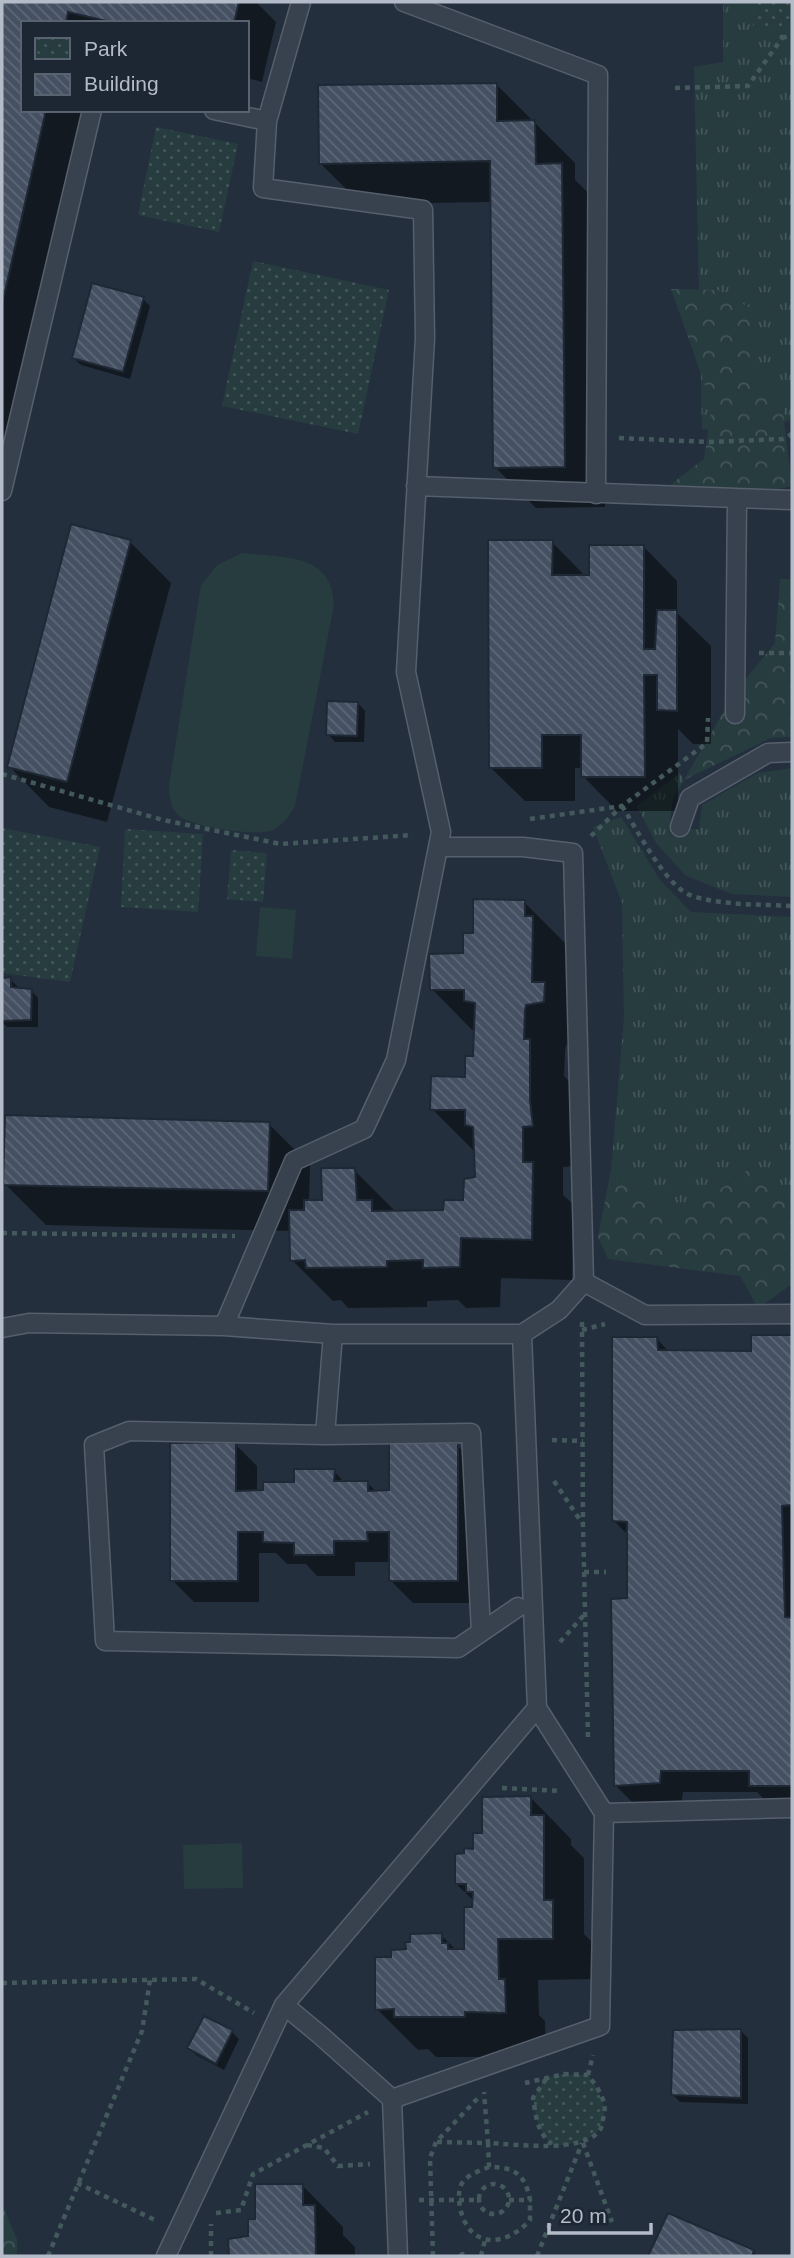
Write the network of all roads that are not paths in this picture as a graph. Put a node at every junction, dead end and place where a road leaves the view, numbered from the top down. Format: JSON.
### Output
{"nodes":[{"id":1,"x":301,"y":2,"type":"edge"},
{"id":2,"x":404,"y":2,"type":"edge"},
{"id":3,"x":92,"y":112,"type":"edge"},
{"id":4,"x":224,"y":112,"type":"edge"},
{"id":5,"x":267,"y":121,"type":"junction"},
{"id":6,"x":416,"y":486,"type":"junction"},
{"id":7,"x":2,"y":491,"type":"edge"},
{"id":8,"x":596,"y":494,"type":"junction"},
{"id":9,"x":737,"y":498,"type":"junction"},
{"id":10,"x":792,"y":500,"type":"edge"},
{"id":11,"x":735,"y":714,"type":"dead end"},
{"id":12,"x":792,"y":752,"type":"edge"},
{"id":13,"x":680,"y":827,"type":"dead end"},
{"id":14,"x":439,"y":840,"type":"junction"},
{"id":15,"x":584,"y":1282,"type":"junction"},
{"id":16,"x":792,"y":1314,"type":"edge"},
{"id":17,"x":225,"y":1326,"type":"junction"},
{"id":18,"x":2,"y":1328,"type":"edge"},
{"id":19,"x":333,"y":1334,"type":"junction"},
{"id":20,"x":522,"y":1334,"type":"junction"},
{"id":21,"x":325,"y":1435,"type":"junction"},
{"id":22,"x":518,"y":1608,"type":"dead end"},
{"id":23,"x":481,"y":1632,"type":"junction"},
{"id":24,"x":537,"y":1708,"type":"junction"},
{"id":25,"x":792,"y":1808,"type":"edge"},
{"id":26,"x":604,"y":1813,"type":"junction"},
{"id":27,"x":284,"y":2006,"type":"junction"},
{"id":28,"x":392,"y":2099,"type":"junction"},
{"id":29,"x":166,"y":2256,"type":"edge"},
{"id":30,"x":398,"y":2256,"type":"edge"}],
"edges":[{"from":1,"to":5,"type":"lane"},
{"from":2,"to":8,"type":"lane"},
{"from":3,"to":7,"type":"lane"},
{"from":4,"to":5,"type":"lane"},
{"from":5,"to":6,"type":"lane"},
{"from":6,"to":8,"type":"lane"},
{"from":6,"to":14,"type":"lane"},
{"from":8,"to":9,"type":"lane"},
{"from":9,"to":10,"type":"lane"},
{"from":9,"to":11,"type":"lane"},
{"from":12,"to":13,"type":"lane"},
{"from":14,"to":15,"type":"lane"},
{"from":14,"to":17,"type":"lane"},
{"from":15,"to":16,"type":"lane"},
{"from":15,"to":20,"type":"lane"},
{"from":17,"to":18,"type":"lane"},
{"from":17,"to":19,"type":"lane"},
{"from":19,"to":20,"type":"lane"},
{"from":19,"to":21,"type":"lane"},
{"from":20,"to":24,"type":"lane"},
{"from":21,"to":23,"type":"lane"},
{"from":21,"to":23,"type":"lane"},
{"from":22,"to":23,"type":"lane"},
{"from":24,"to":26,"type":"lane"},
{"from":24,"to":27,"type":"lane"},
{"from":25,"to":26,"type":"lane"},
{"from":26,"to":28,"type":"lane"},
{"from":27,"to":28,"type":"lane"},
{"from":27,"to":29,"type":"lane"},
{"from":28,"to":30,"type":"lane"}]}
